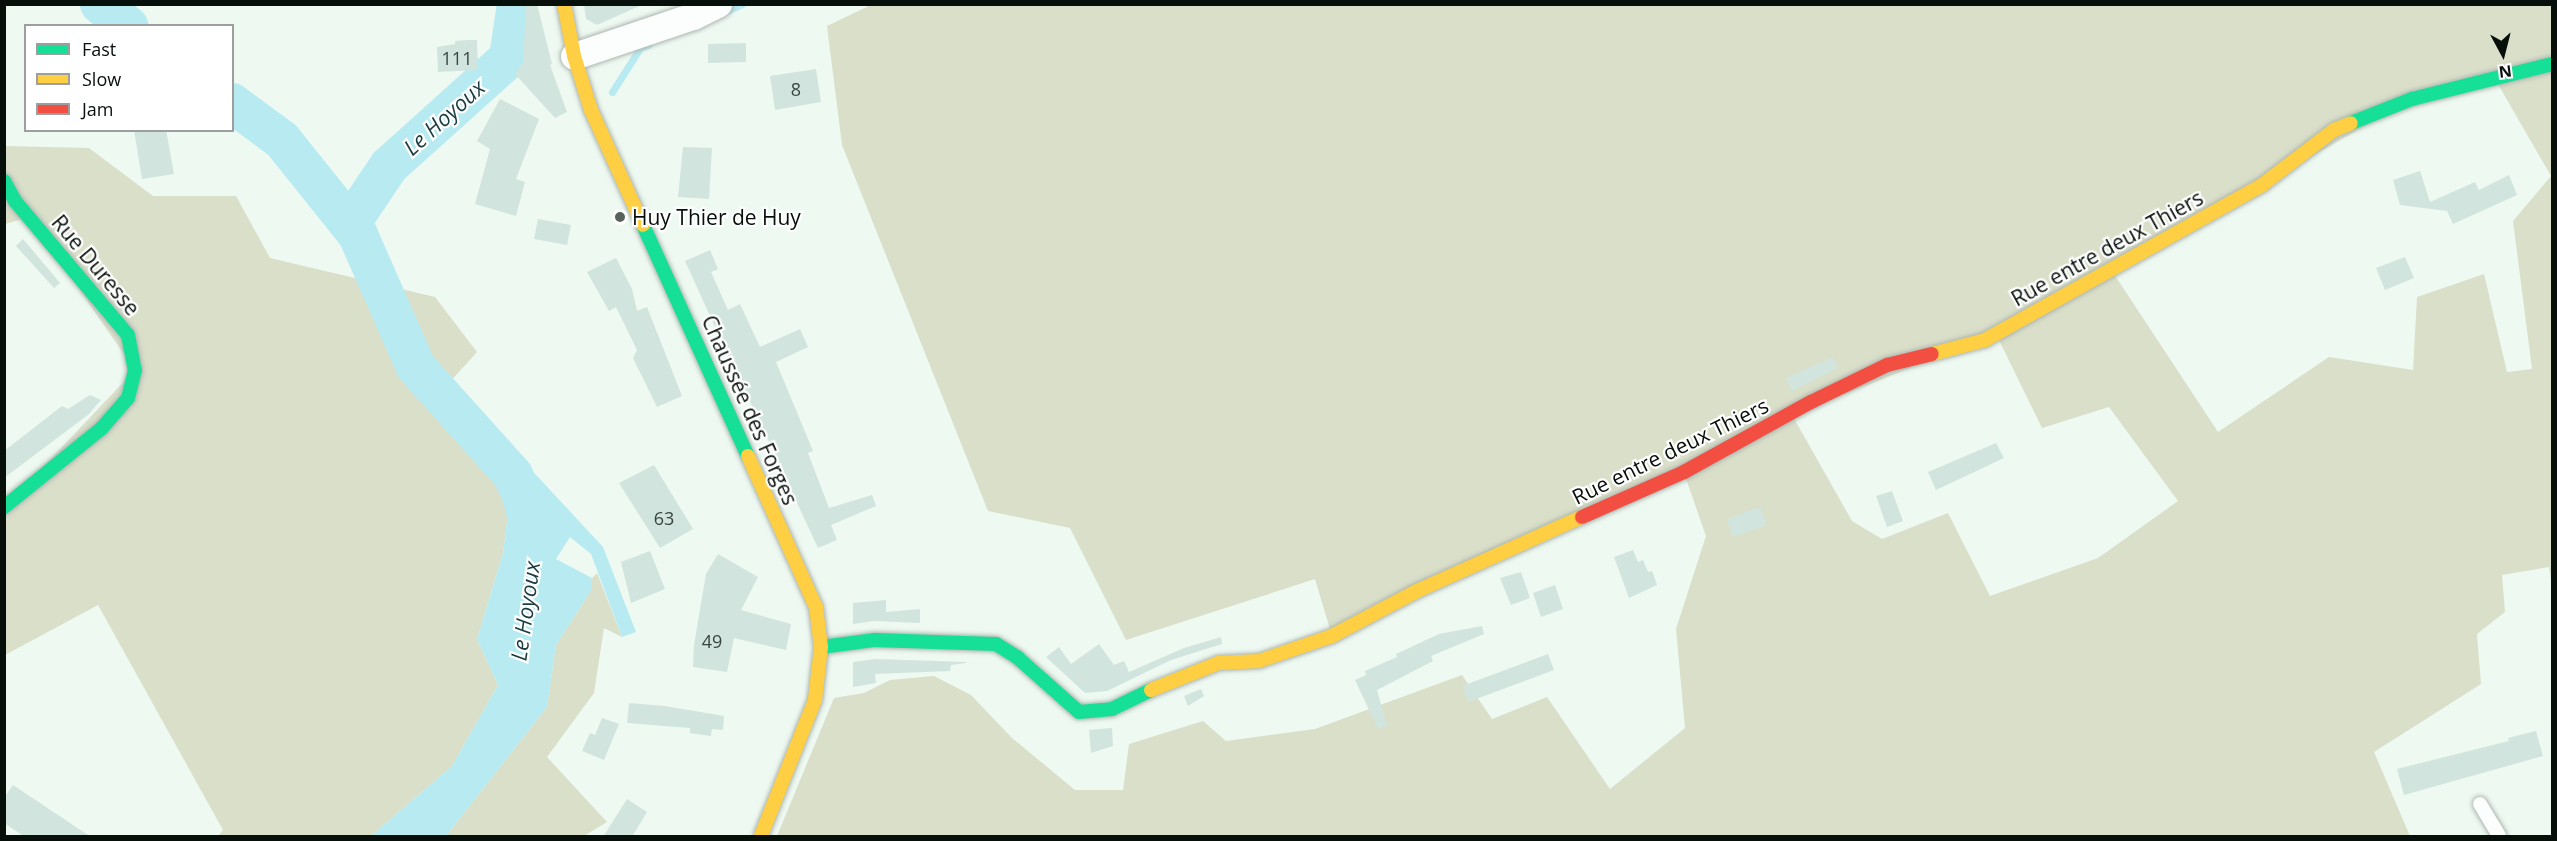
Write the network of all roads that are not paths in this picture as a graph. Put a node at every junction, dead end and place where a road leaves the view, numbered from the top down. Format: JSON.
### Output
{"nodes":[{"id":1,"x":564,"y":4,"type":"edge"},
{"id":2,"x":672,"y":4,"type":"edge"},
{"id":3,"x":718,"y":4,"type":"edge"},
{"id":4,"x":633,"y":37,"type":"junction"},
{"id":5,"x":574,"y":56,"type":"junction"},
{"id":6,"x":2553,"y":64,"type":"edge"},
{"id":7,"x":4,"y":181,"type":"edge"},
{"id":8,"x":4,"y":507,"type":"edge"},
{"id":9,"x":821,"y":647,"type":"junction"},
{"id":10,"x":2480,"y":804,"type":"dead end"},
{"id":11,"x":761,"y":837,"type":"edge"},
{"id":12,"x":2499,"y":837,"type":"edge"}],
"edges":[{"from":1,"to":5,"type":"street","name":"Chaussée des Forges"},
{"from":2,"to":4,"type":"street"},
{"from":3,"to":4,"type":"street"},
{"from":4,"to":5,"type":"street"},
{"from":5,"to":9,"type":"street","name":"Chaussée des Forges"},
{"from":6,"to":9,"type":"street","name":"Rue entre deux Thiers"},
{"from":7,"to":8,"type":"street","name":"Rue Duresse"},
{"from":9,"to":11,"type":"street","name":"Chaussée des Forges"},
{"from":10,"to":12,"type":"lane"}]}
